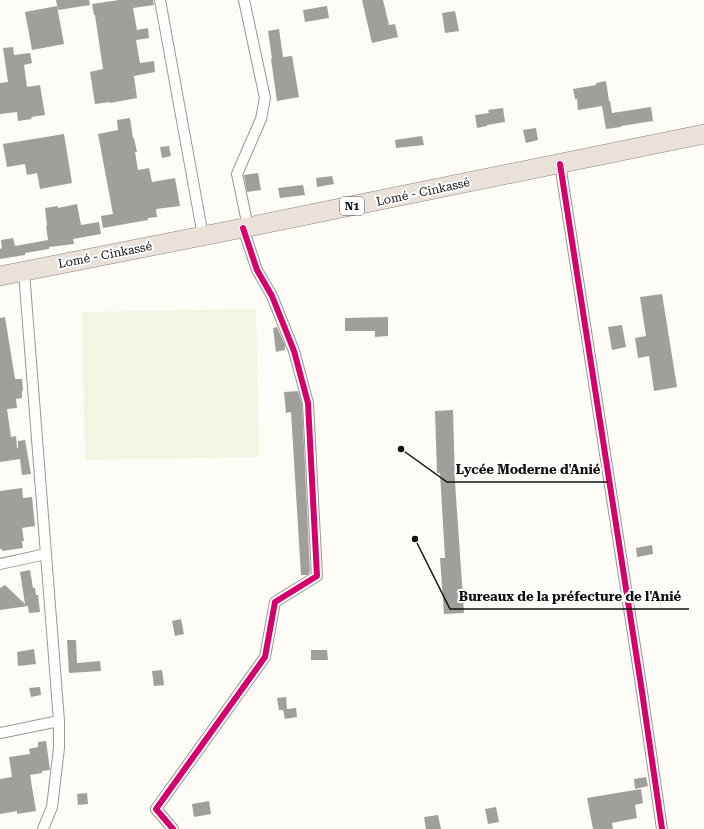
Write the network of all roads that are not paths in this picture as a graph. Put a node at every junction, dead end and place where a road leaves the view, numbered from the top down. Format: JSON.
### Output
{"nodes":[{"id":1,"x":160,"y":0,"type":"edge"},
{"id":2,"x":244,"y":0,"type":"edge"},
{"id":3,"x":704,"y":134,"type":"edge"},
{"id":4,"x":560,"y":164,"type":"junction"},
{"id":5,"x":246,"y":228,"type":"junction"},
{"id":6,"x":203,"y":236,"type":"junction"},
{"id":7,"x":24,"y":272,"type":"junction"},
{"id":8,"x":0,"y":276,"type":"edge"},
{"id":9,"x":46,"y":554,"type":"junction"},
{"id":10,"x":0,"y":564,"type":"edge"},
{"id":11,"x":59,"y":721,"type":"junction"},
{"id":12,"x":0,"y":733,"type":"edge"},
{"id":13,"x":43,"y":829,"type":"edge"},
{"id":14,"x":173,"y":829,"type":"edge"},
{"id":15,"x":662,"y":829,"type":"edge"}],
"edges":[{"from":1,"to":6,"type":"street"},
{"from":2,"to":5,"type":"street"},
{"from":3,"to":4,"type":"highway","name":"Lomé - Cinkassé","number":"N1"},
{"from":4,"to":5,"type":"highway","name":"Lomé - Cinkassé","number":"N1"},
{"from":4,"to":15,"type":"street"},
{"from":5,"to":6,"type":"highway","name":"Lomé - Cinkassé","number":"N1"},
{"from":5,"to":14,"type":"street"},
{"from":6,"to":7,"type":"highway","name":"Lomé - Cinkassé","number":"N1"},
{"from":7,"to":8,"type":"highway","name":"Lomé - Cinkassé","number":"N1"},
{"from":7,"to":9,"type":"street"},
{"from":9,"to":10,"type":"street"},
{"from":9,"to":11,"type":"street"},
{"from":11,"to":12,"type":"street"},
{"from":11,"to":13,"type":"street"}]}
